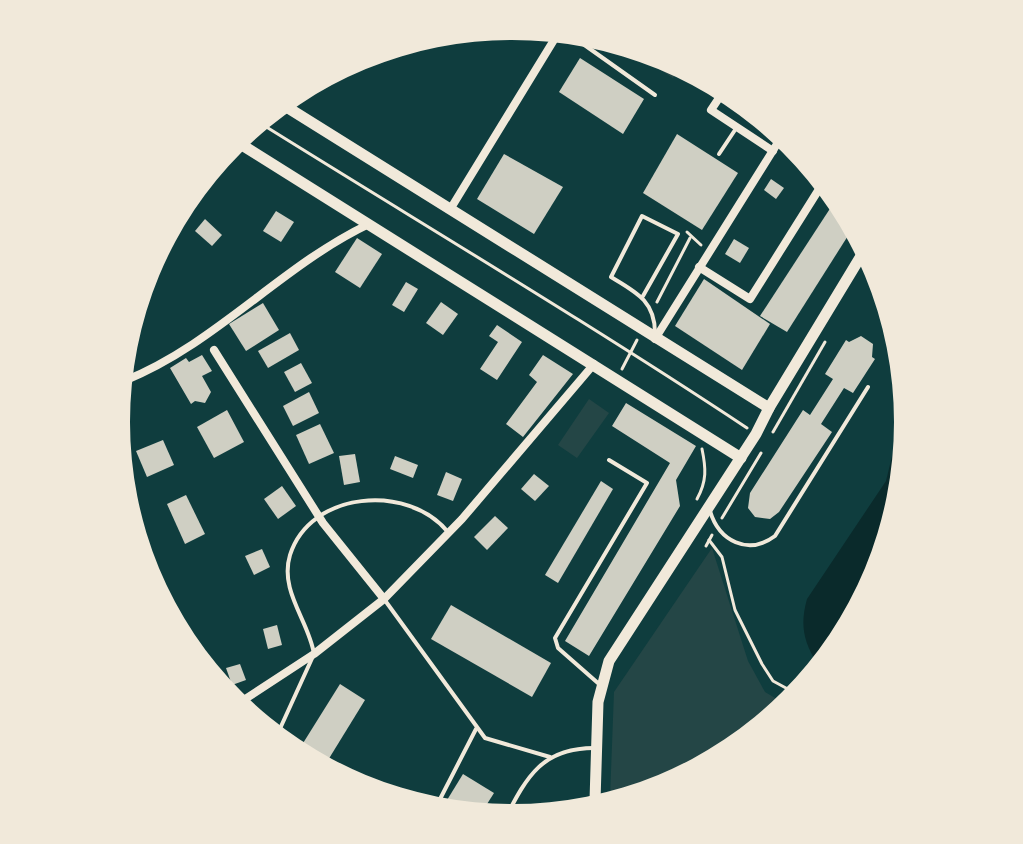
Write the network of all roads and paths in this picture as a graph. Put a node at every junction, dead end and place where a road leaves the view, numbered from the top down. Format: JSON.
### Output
{"nodes":[{"id":1,"x":553,"y":42,"type":"edge"},
{"id":2,"x":588,"y":47,"type":"edge"},
{"id":3,"x":655,"y":95,"type":"dead end"},
{"id":4,"x":718,"y":100,"type":"edge"},
{"id":5,"x":291,"y":110,"type":"edge"},
{"id":6,"x":737,"y":127,"type":"junction"},
{"id":7,"x":268,"y":128,"type":"edge"},
{"id":8,"x":776,"y":146,"type":"edge"},
{"id":9,"x":246,"y":147,"type":"edge"},
{"id":10,"x":773,"y":151,"type":"junction"},
{"id":11,"x":719,"y":154,"type":"dead end"},
{"id":12,"x":817,"y":192,"type":"edge"},
{"id":13,"x":451,"y":208,"type":"junction"},
{"id":14,"x":369,"y":224,"type":"junction"},
{"id":15,"x":703,"y":247,"type":"dead end"},
{"id":16,"x":858,"y":261,"type":"edge"},
{"id":17,"x":699,"y":267,"type":"junction"},
{"id":18,"x":643,"y":296,"type":"junction"},
{"id":19,"x":655,"y":305,"type":"dead end"},
{"id":20,"x":655,"y":339,"type":"junction"},
{"id":21,"x":637,"y":340,"type":"dead end"},
{"id":22,"x":214,"y":350,"type":"dead end"},
{"id":23,"x":632,"y":352,"type":"junction"},
{"id":24,"x":594,"y":364,"type":"junction"},
{"id":25,"x":619,"y":375,"type":"dead end"},
{"id":26,"x":132,"y":378,"type":"edge"},
{"id":27,"x":868,"y":387,"type":"dead end"},
{"id":28,"x":769,"y":408,"type":"junction"},
{"id":29,"x":756,"y":434,"type":"junction"},
{"id":30,"x":702,"y":448,"type":"dead end"},
{"id":31,"x":741,"y":458,"type":"junction"},
{"id":32,"x":609,"y":460,"type":"dead end"},
{"id":33,"x":708,"y":506,"type":"junction"},
{"id":34,"x":692,"y":510,"type":"dead end"},
{"id":35,"x":320,"y":518,"type":"junction"},
{"id":36,"x":448,"y":532,"type":"junction"},
{"id":37,"x":704,"y":536,"type":"dead end"},
{"id":38,"x":384,"y":599,"type":"junction"},
{"id":39,"x":314,"y":654,"type":"junction"},
{"id":40,"x":601,"y":685,"type":"junction"},
{"id":41,"x":786,"y":688,"type":"edge"},
{"id":42,"x":247,"y":698,"type":"edge"},
{"id":43,"x":281,"y":726,"type":"edge"},
{"id":44,"x":476,"y":729,"type":"junction"},
{"id":45,"x":597,"y":748,"type":"junction"},
{"id":46,"x":550,"y":757,"type":"junction"},
{"id":47,"x":595,"y":795,"type":"edge"},
{"id":48,"x":441,"y":798,"type":"edge"},
{"id":49,"x":513,"y":804,"type":"edge"}],
"edges":[{"from":1,"to":13,"type":"street"},
{"from":2,"to":3,"type":"lane"},
{"from":4,"to":6,"type":"street"},
{"from":5,"to":13,"type":"street"},
{"from":6,"to":10,"type":"street"},
{"from":6,"to":11,"type":"lane"},
{"from":7,"to":23,"type":"path"},
{"from":8,"to":10,"type":"street"},
{"from":9,"to":14,"type":"street"},
{"from":10,"to":17,"type":"street"},
{"from":12,"to":17,"type":"street"},
{"from":13,"to":20,"type":"street"},
{"from":14,"to":24,"type":"street"},
{"from":14,"to":26,"type":"street"},
{"from":15,"to":19,"type":"path"},
{"from":16,"to":28,"type":"street"},
{"from":17,"to":20,"type":"street"},
{"from":18,"to":18,"type":"lane"},
{"from":18,"to":20,"type":"lane"},
{"from":20,"to":28,"type":"street"},
{"from":21,"to":23,"type":"path"},
{"from":22,"to":35,"type":"street"},
{"from":23,"to":25,"type":"path"},
{"from":23,"to":29,"type":"path"},
{"from":24,"to":31,"type":"street"},
{"from":24,"to":36,"type":"street"},
{"from":27,"to":33,"type":"lane"},
{"from":28,"to":29,"type":"street"},
{"from":29,"to":31,"type":"street"},
{"from":30,"to":34,"type":"path"},
{"from":31,"to":33,"type":"street"},
{"from":32,"to":40,"type":"lane"},
{"from":33,"to":40,"type":"street"},
{"from":35,"to":36,"type":"lane"},
{"from":35,"to":38,"type":"street"},
{"from":35,"to":39,"type":"lane"},
{"from":36,"to":38,"type":"street"},
{"from":37,"to":41,"type":"path"},
{"from":38,"to":39,"type":"street"},
{"from":38,"to":44,"type":"lane"},
{"from":39,"to":42,"type":"street"},
{"from":39,"to":43,"type":"lane"},
{"from":40,"to":45,"type":"street"},
{"from":44,"to":46,"type":"lane"},
{"from":44,"to":48,"type":"lane"},
{"from":45,"to":46,"type":"lane"},
{"from":45,"to":47,"type":"street"},
{"from":46,"to":49,"type":"lane"}]}
